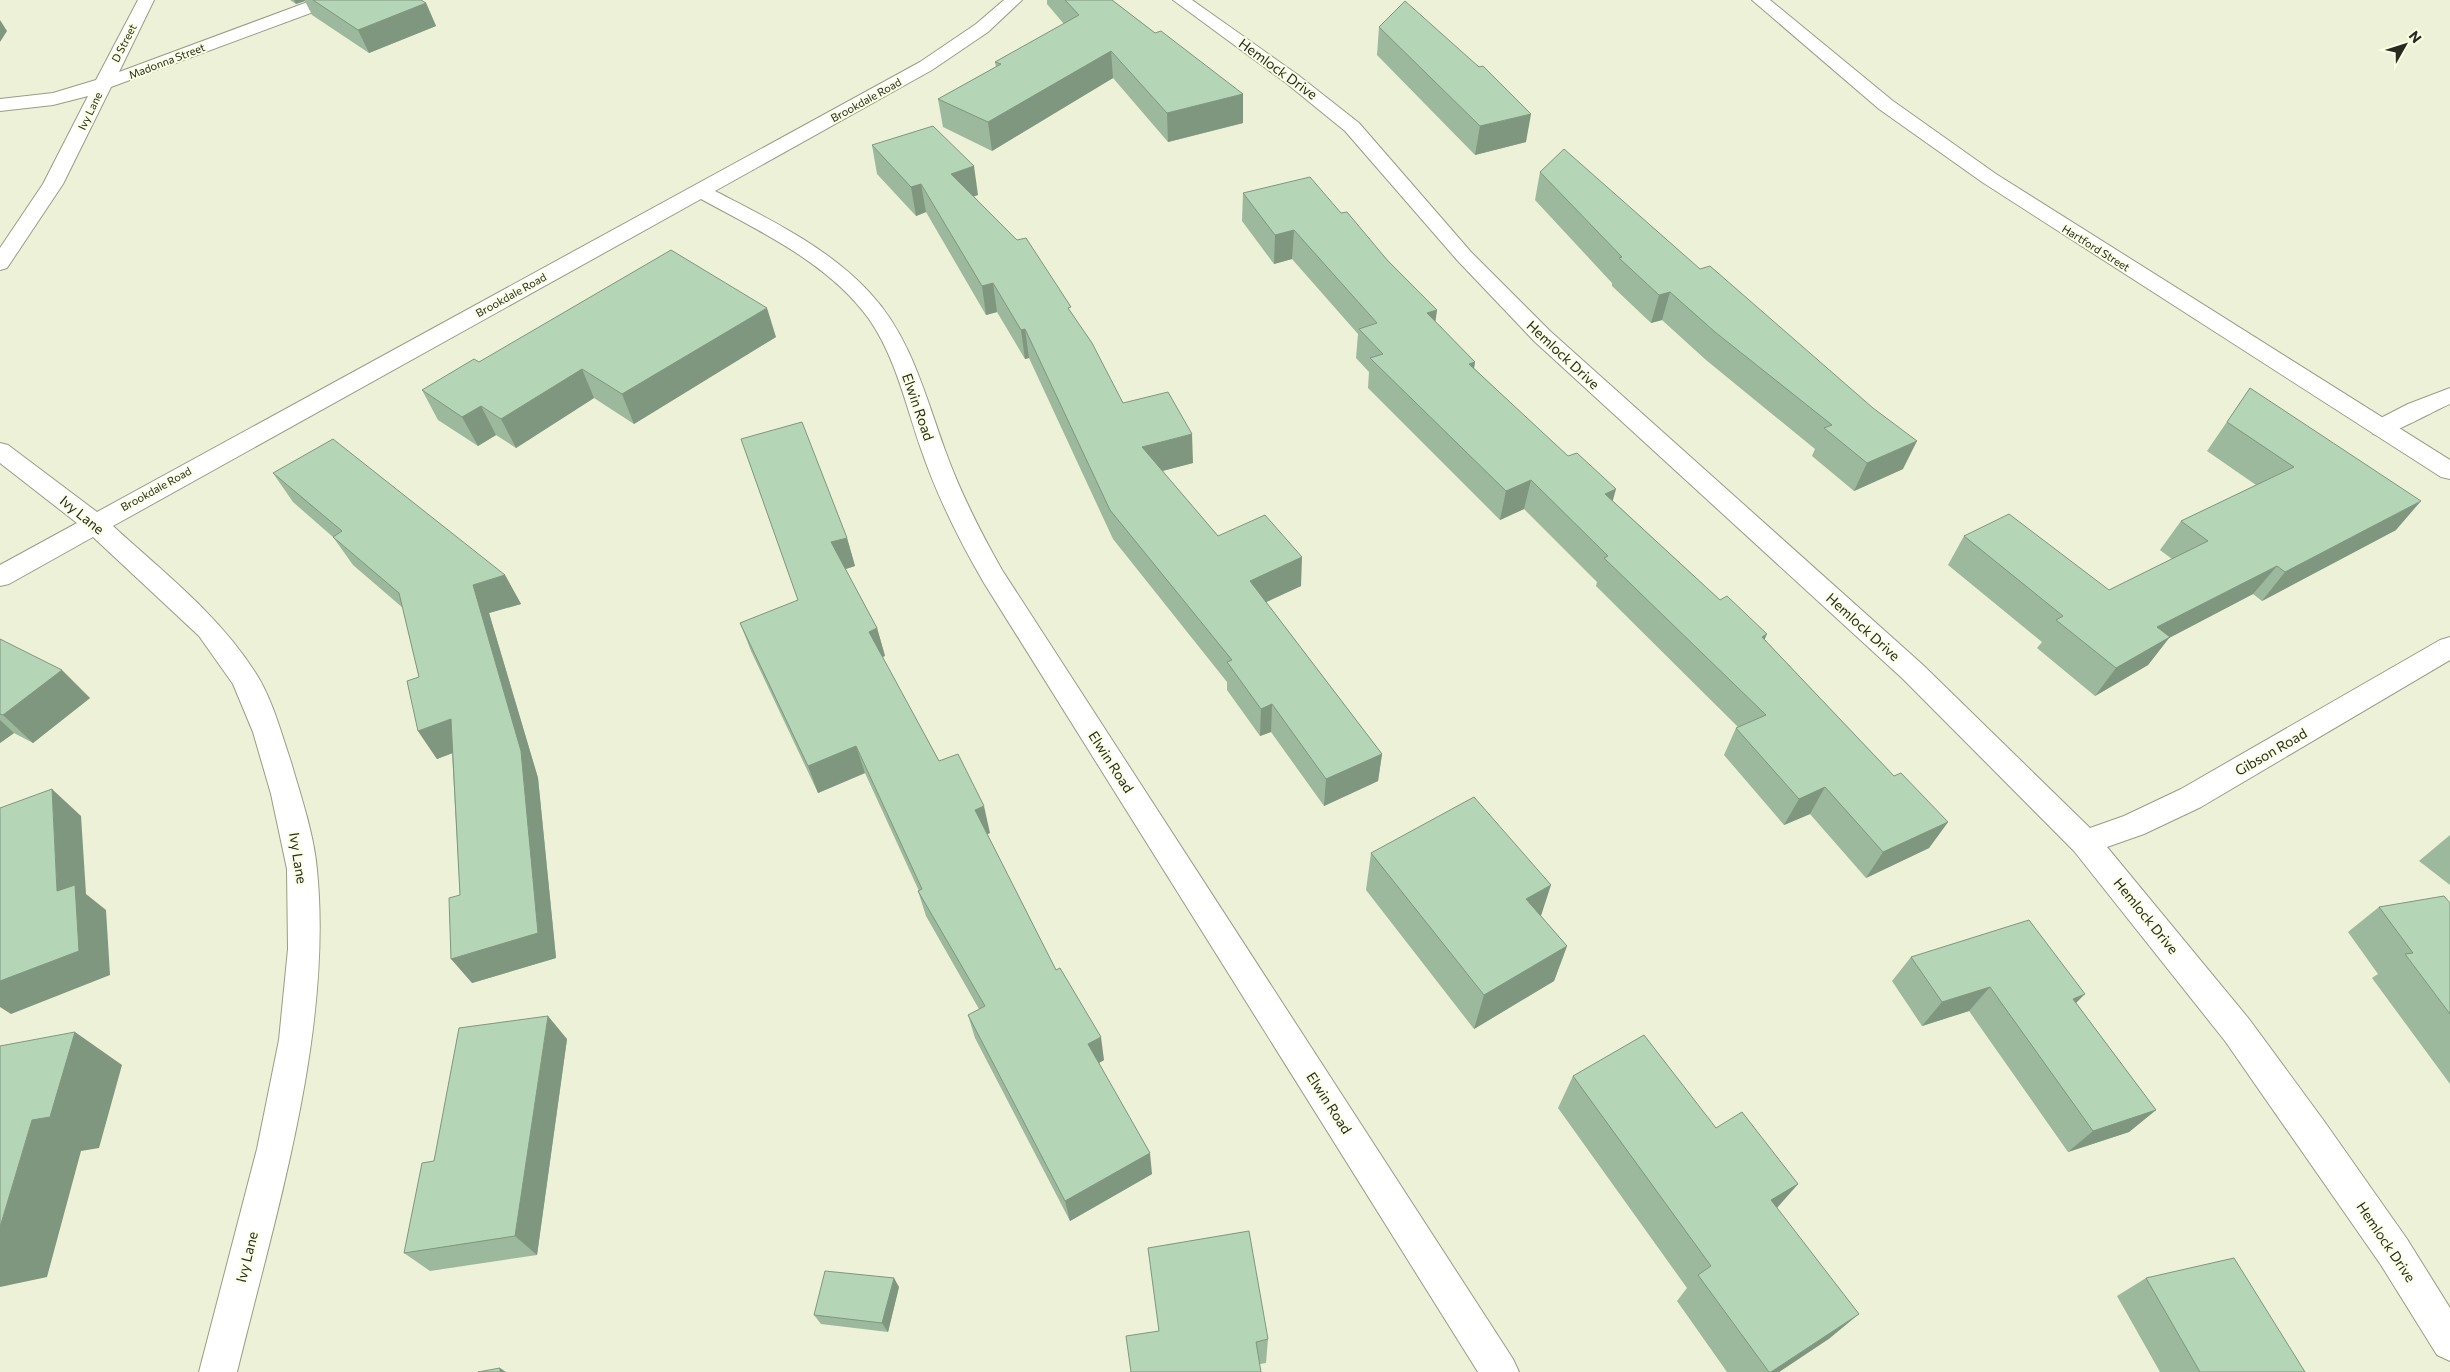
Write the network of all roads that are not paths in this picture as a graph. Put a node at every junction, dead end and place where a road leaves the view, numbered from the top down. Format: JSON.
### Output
{"nodes":[{"id":1,"x":146,"y":0,"type":"edge"},
{"id":2,"x":329,"y":0,"type":"edge"},
{"id":3,"x":1014,"y":0,"type":"edge"},
{"id":4,"x":1181,"y":0,"type":"edge"},
{"id":5,"x":1760,"y":0,"type":"edge"},
{"id":6,"x":102,"y":85,"type":"junction"},
{"id":7,"x":0,"y":105,"type":"edge"},
{"id":8,"x":701,"y":191,"type":"junction"},
{"id":9,"x":0,"y":264,"type":"edge"},
{"id":10,"x":2450,"y":394,"type":"edge"},
{"id":11,"x":2381,"y":428,"type":"junction"},
{"id":12,"x":0,"y":450,"type":"edge"},
{"id":13,"x":2450,"y":471,"type":"edge"},
{"id":14,"x":94,"y":523,"type":"junction"},
{"id":15,"x":0,"y":577,"type":"edge"},
{"id":16,"x":2450,"y":647,"type":"edge"},
{"id":17,"x":2086,"y":842,"type":"junction"},
{"id":18,"x":2450,"y":1342,"type":"edge"},
{"id":19,"x":218,"y":1372,"type":"edge"},
{"id":20,"x":1500,"y":1372,"type":"edge"}],
"edges":[{"from":1,"to":6,"type":"street","name":"D Street"},
{"from":2,"to":6,"type":"street","name":"Madonna Street"},
{"from":3,"to":8,"type":"street","name":"Brookdale Road"},
{"from":4,"to":17,"type":"street","name":"Hemlock Drive"},
{"from":5,"to":11,"type":"street","name":"Hartford Street"},
{"from":6,"to":7,"type":"street","name":"Madonna Street"},
{"from":6,"to":9,"type":"street","name":"Ivy Lane"},
{"from":8,"to":14,"type":"street","name":"Brookdale Road"},
{"from":8,"to":20,"type":"street","name":"Elwin Road"},
{"from":10,"to":11,"type":"street"},
{"from":11,"to":13,"type":"street","name":"Hartford Street"},
{"from":12,"to":14,"type":"street","name":"Ivy Lane"},
{"from":14,"to":15,"type":"street","name":"Brookdale Road"},
{"from":14,"to":19,"type":"street","name":"Ivy Lane"},
{"from":16,"to":17,"type":"street","name":"Gibson Road"},
{"from":17,"to":18,"type":"street","name":"Hemlock Drive"}]}
